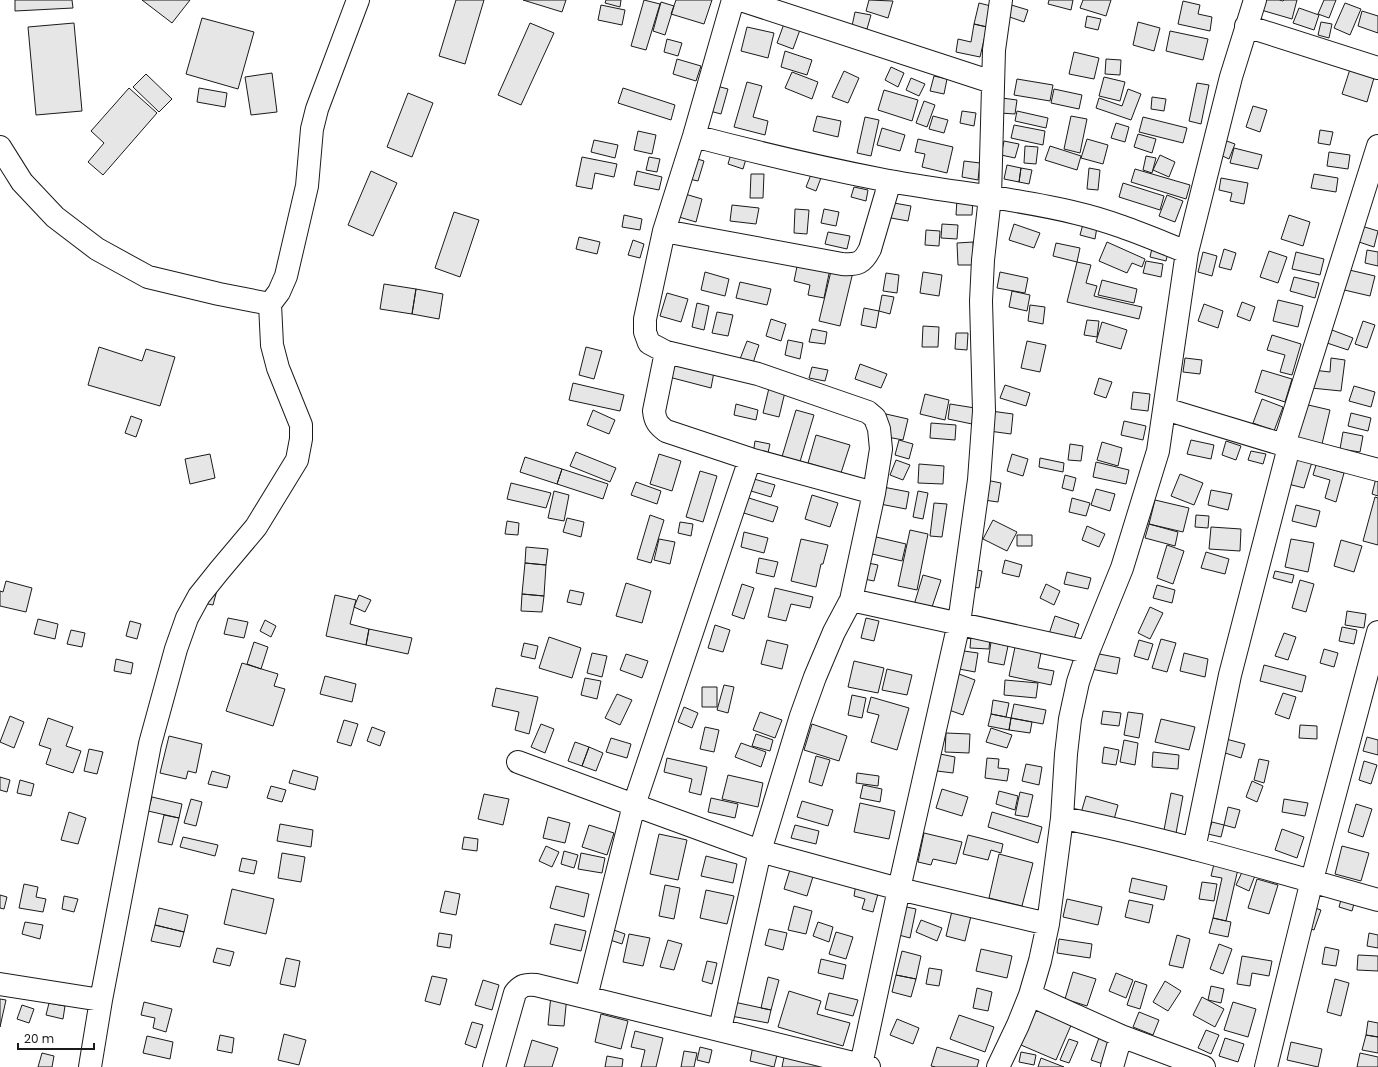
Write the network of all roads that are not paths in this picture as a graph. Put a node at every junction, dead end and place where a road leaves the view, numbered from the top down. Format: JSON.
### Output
{"nodes":[{"id":1,"x":358,"y":0,"type":"edge"},
{"id":2,"x":733,"y":0,"type":"edge"},
{"id":3,"x":741,"y":0,"type":"edge"},
{"id":4,"x":1001,"y":0,"type":"edge"},
{"id":5,"x":1254,"y":0,"type":"edge"},
{"id":6,"x":1246,"y":26,"type":"junction"},
{"id":7,"x":1378,"y":68,"type":"edge"},
{"id":8,"x":992,"y":82,"type":"junction"},
{"id":9,"x":694,"y":136,"type":"junction"},
{"id":10,"x":1378,"y":146,"type":"edge"},
{"id":11,"x":0,"y":147,"type":"edge"},
{"id":12,"x":890,"y":181,"type":"junction"},
{"id":13,"x":990,"y":197,"type":"junction"},
{"id":14,"x":664,"y":231,"type":"junction"},
{"id":15,"x":1188,"y":252,"type":"junction"},
{"id":16,"x":270,"y":304,"type":"junction"},
{"id":17,"x":666,"y":352,"type":"junction"},
{"id":18,"x":1165,"y":409,"type":"junction"},
{"id":19,"x":1286,"y":446,"type":"junction"},
{"id":20,"x":750,"y":459,"type":"junction"},
{"id":21,"x":1378,"y":470,"type":"edge"},
{"id":22,"x":874,"y":493,"type":"junction"},
{"id":23,"x":851,"y":600,"type":"junction"},
{"id":24,"x":959,"y":623,"type":"junction"},
{"id":25,"x":1378,"y":632,"type":"edge"},
{"id":26,"x":1088,"y":652,"type":"junction"},
{"id":27,"x":1370,"y":694,"type":"edge"},
{"id":28,"x":518,"y":762,"type":"dead end"},
{"id":29,"x":634,"y":805,"type":"junction"},
{"id":30,"x":1062,"y":818,"type":"junction"},
{"id":31,"x":1194,"y":849,"type":"junction"},
{"id":32,"x":760,"y":851,"type":"junction"},
{"id":33,"x":1312,"y":880,"type":"junction"},
{"id":34,"x":899,"y":889,"type":"junction"},
{"id":35,"x":1378,"y":900,"type":"edge"},
{"id":36,"x":1048,"y":924,"type":"junction"},
{"id":37,"x":0,"y":984,"type":"edge"},
{"id":38,"x":1030,"y":995,"type":"junction"},
{"id":39,"x":586,"y":997,"type":"junction"},
{"id":40,"x":101,"y":1000,"type":"junction"},
{"id":41,"x":720,"y":1029,"type":"junction"},
{"id":42,"x":1121,"y":1036,"type":"junction"},
{"id":43,"x":865,"y":1066,"type":"edge"},
{"id":44,"x":90,"y":1067,"type":"edge"},
{"id":45,"x":494,"y":1067,"type":"edge"},
{"id":46,"x":998,"y":1067,"type":"edge"},
{"id":47,"x":1112,"y":1067,"type":"edge"},
{"id":48,"x":1204,"y":1067,"type":"edge"},
{"id":49,"x":1266,"y":1067,"type":"edge"}],
"edges":[{"from":1,"to":16,"type":"street"},
{"from":2,"to":9,"type":"street"},
{"from":3,"to":8,"type":"street"},
{"from":4,"to":8,"type":"street"},
{"from":5,"to":6,"type":"street"},
{"from":6,"to":7,"type":"street"},
{"from":6,"to":15,"type":"street"},
{"from":8,"to":13,"type":"street"},
{"from":9,"to":12,"type":"street"},
{"from":9,"to":14,"type":"street"},
{"from":10,"to":19,"type":"street"},
{"from":11,"to":16,"type":"street"},
{"from":12,"to":13,"type":"street"},
{"from":12,"to":14,"type":"street"},
{"from":13,"to":15,"type":"street"},
{"from":13,"to":24,"type":"street"},
{"from":14,"to":17,"type":"street"},
{"from":15,"to":18,"type":"street"},
{"from":16,"to":40,"type":"street"},
{"from":17,"to":20,"type":"street"},
{"from":17,"to":22,"type":"street"},
{"from":18,"to":19,"type":"street"},
{"from":18,"to":26,"type":"street"},
{"from":19,"to":21,"type":"street"},
{"from":19,"to":31,"type":"street"},
{"from":20,"to":22,"type":"street"},
{"from":20,"to":29,"type":"street"},
{"from":22,"to":23,"type":"street"},
{"from":23,"to":24,"type":"street"},
{"from":23,"to":32,"type":"street"},
{"from":24,"to":26,"type":"street"},
{"from":24,"to":34,"type":"street"},
{"from":25,"to":27,"type":"street"},
{"from":26,"to":30,"type":"street"},
{"from":27,"to":33,"type":"street"},
{"from":28,"to":29,"type":"street"},
{"from":29,"to":32,"type":"street"},
{"from":29,"to":39,"type":"street"},
{"from":30,"to":31,"type":"street"},
{"from":30,"to":36,"type":"street"},
{"from":31,"to":33,"type":"street"},
{"from":32,"to":34,"type":"street"},
{"from":32,"to":41,"type":"street"},
{"from":33,"to":35,"type":"street"},
{"from":33,"to":49,"type":"street"},
{"from":34,"to":36,"type":"street"},
{"from":34,"to":43,"type":"street"},
{"from":36,"to":38,"type":"street"},
{"from":37,"to":40,"type":"street"},
{"from":38,"to":42,"type":"street"},
{"from":38,"to":46,"type":"street"},
{"from":39,"to":41,"type":"street"},
{"from":39,"to":45,"type":"street"},
{"from":40,"to":44,"type":"street"},
{"from":41,"to":43,"type":"street"},
{"from":42,"to":47,"type":"street"},
{"from":42,"to":48,"type":"street"}]}
